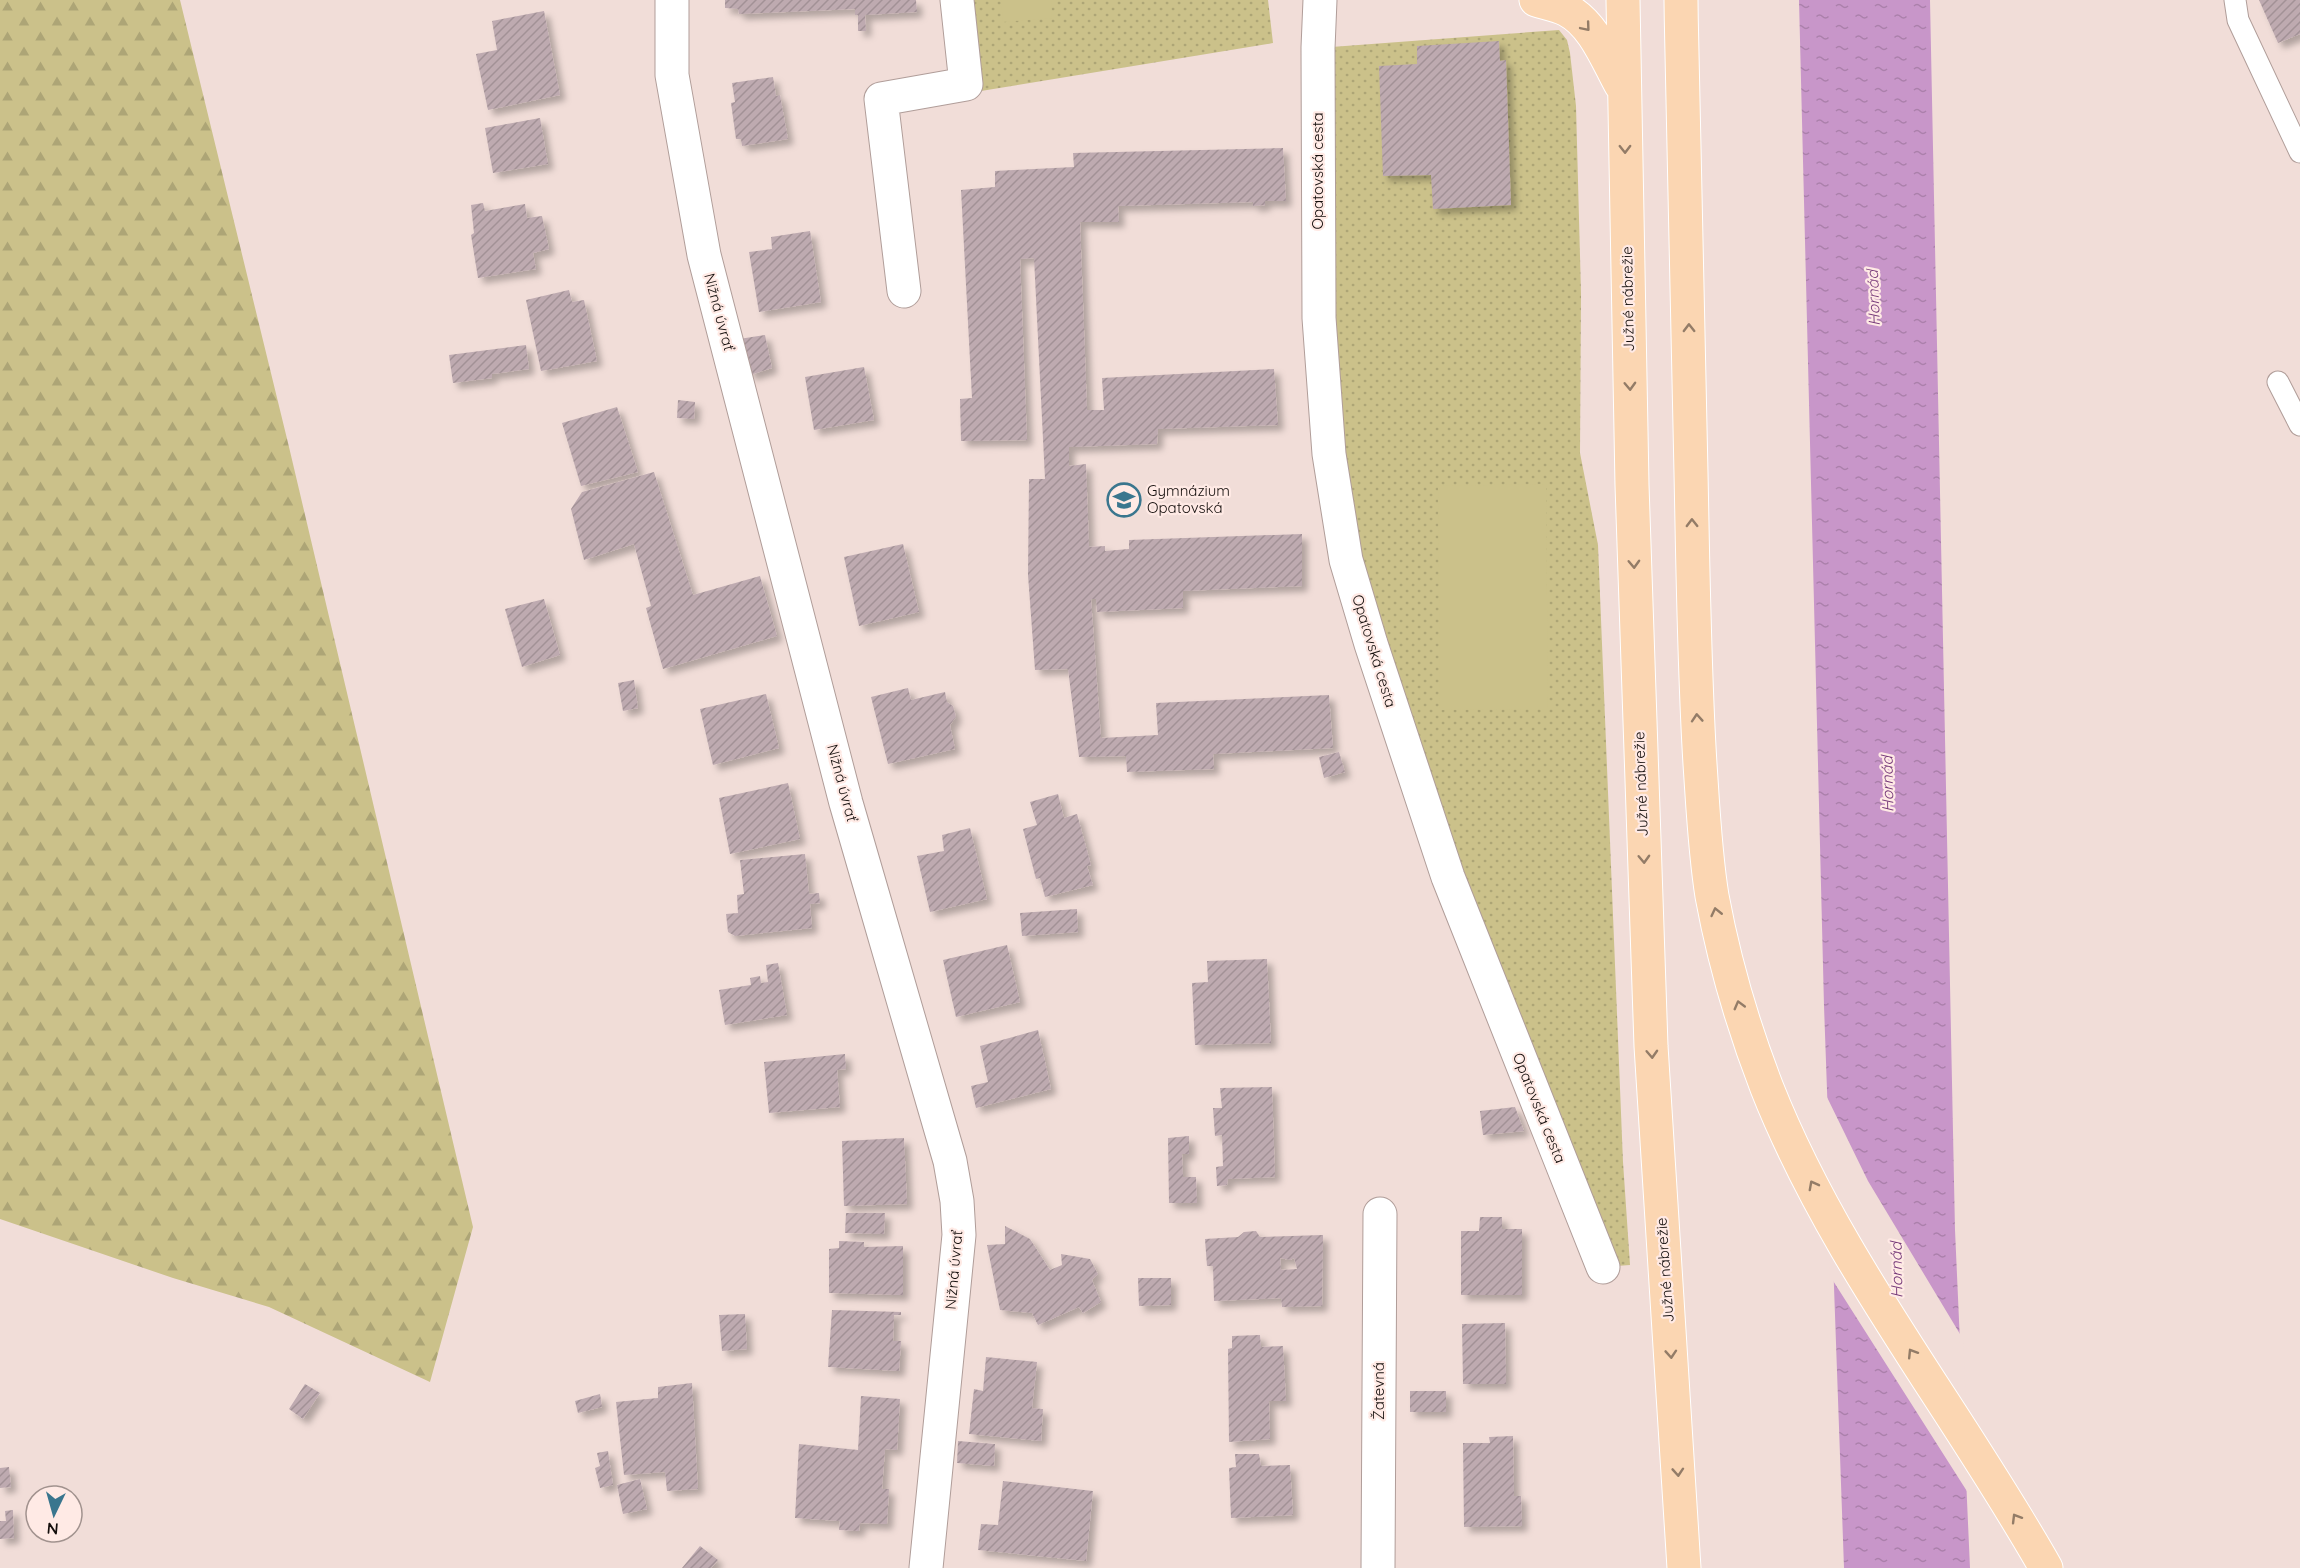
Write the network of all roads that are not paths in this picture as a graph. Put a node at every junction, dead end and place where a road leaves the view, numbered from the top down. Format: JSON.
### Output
{"nodes":[{"id":1,"x":672,"y":0,"type":"edge"},
{"id":2,"x":957,"y":0,"type":"edge"},
{"id":3,"x":1320,"y":0,"type":"edge"},
{"id":4,"x":1536,"y":0,"type":"edge"},
{"id":5,"x":1623,"y":0,"type":"edge"},
{"id":6,"x":1681,"y":0,"type":"edge"},
{"id":7,"x":2235,"y":0,"type":"edge"},
{"id":8,"x":1624,"y":90,"type":"junction"},
{"id":9,"x":2300,"y":152,"type":"edge"},
{"id":10,"x":904,"y":291,"type":"dead end"},
{"id":11,"x":2277,"y":382,"type":"dead end"},
{"id":12,"x":2300,"y":425,"type":"edge"},
{"id":13,"x":1380,"y":1214,"type":"dead end"},
{"id":14,"x":1603,"y":1267,"type":"dead end"},
{"id":15,"x":926,"y":1568,"type":"edge"},
{"id":16,"x":1378,"y":1568,"type":"edge"},
{"id":17,"x":1684,"y":1568,"type":"edge"},
{"id":18,"x":2046,"y":1568,"type":"edge"}],
"edges":[{"from":1,"to":15,"type":"street","name":"Nižná úvrať"},
{"from":2,"to":10,"type":"street"},
{"from":3,"to":14,"type":"street","name":"Opatovská cesta"},
{"from":4,"to":8,"type":"highway","one_way":true},
{"from":5,"to":8,"type":"highway","name":"Južné nábrežie"},
{"from":18,"to":6,"type":"highway","one_way":true},
{"from":7,"to":9,"type":"lane"},
{"from":8,"to":17,"type":"highway","name":"Južné nábrežie","one_way":true},
{"from":11,"to":12,"type":"lane"},
{"from":13,"to":16,"type":"street","name":"Žatevná"}]}
